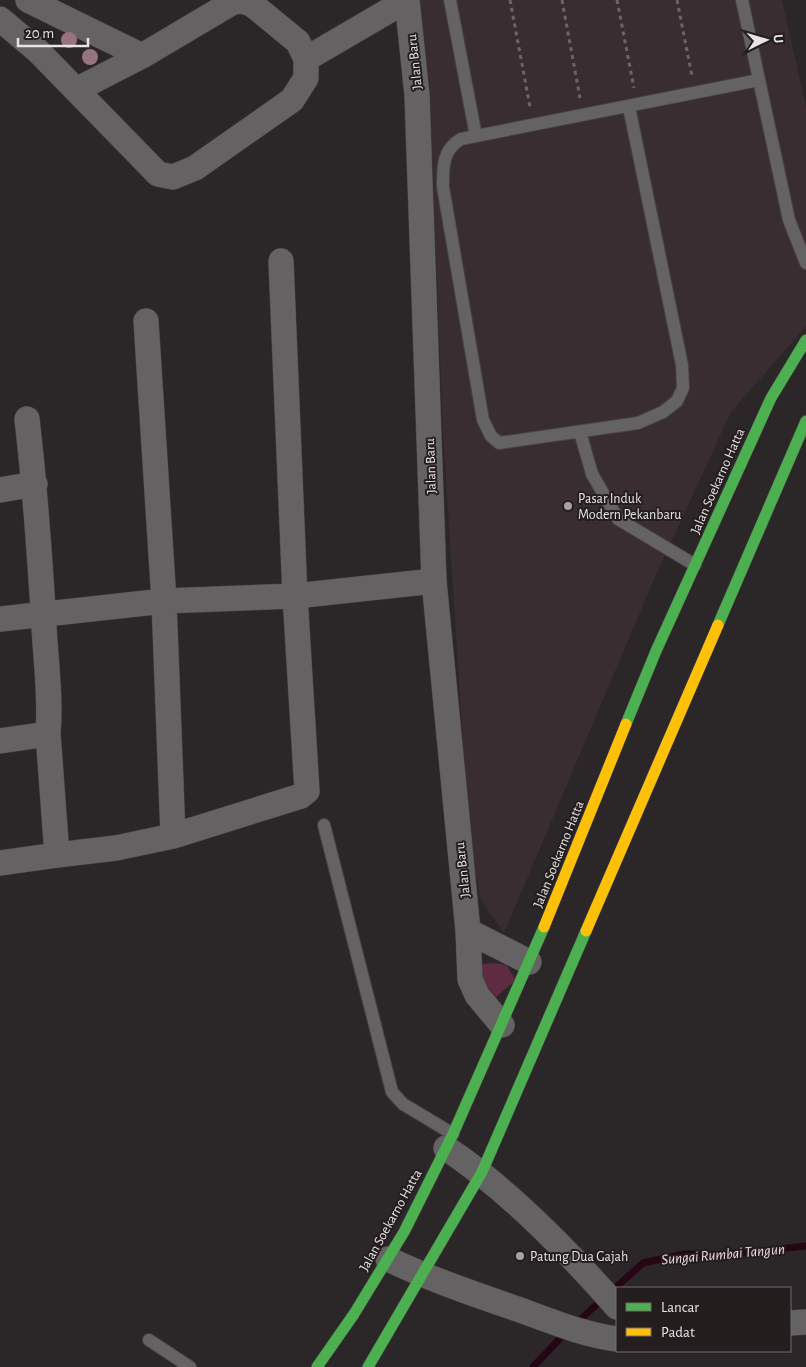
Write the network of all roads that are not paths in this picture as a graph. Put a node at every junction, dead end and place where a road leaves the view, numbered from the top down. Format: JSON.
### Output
{"nodes":[{"id":1,"x":28,"y":0,"type":"edge"},
{"id":2,"x":407,"y":0,"type":"edge"},
{"id":3,"x":450,"y":0,"type":"edge"},
{"id":4,"x":742,"y":0,"type":"edge"},
{"id":5,"x":0,"y":19,"type":"edge"},
{"id":6,"x":142,"y":56,"type":"junction"},
{"id":7,"x":306,"y":59,"type":"junction"},
{"id":8,"x":759,"y":80,"type":"junction"},
{"id":9,"x":76,"y":90,"type":"junction"},
{"id":10,"x":633,"y":106,"type":"junction"},
{"id":11,"x":476,"y":136,"type":"junction"},
{"id":12,"x":281,"y":260,"type":"dead end"},
{"id":13,"x":806,"y":263,"type":"edge"},
{"id":14,"x":146,"y":321,"type":"dead end"},
{"id":15,"x":806,"y":340,"type":"edge"},
{"id":16,"x":27,"y":419,"type":"dead end"},
{"id":17,"x":806,"y":420,"type":"edge"},
{"id":18,"x":580,"y":432,"type":"junction"},
{"id":19,"x":35,"y":484,"type":"junction"},
{"id":20,"x":0,"y":490,"type":"edge"},
{"id":21,"x":695,"y":565,"type":"junction"},
{"id":22,"x":434,"y":581,"type":"junction"},
{"id":23,"x":296,"y":596,"type":"junction"},
{"id":24,"x":164,"y":601,"type":"junction"},
{"id":25,"x":44,"y":612,"type":"junction"},
{"id":26,"x":0,"y":619,"type":"edge"},
{"id":27,"x":48,"y":734,"type":"junction"},
{"id":28,"x":0,"y":741,"type":"edge"},
{"id":29,"x":324,"y":826,"type":"dead end"},
{"id":30,"x":173,"y":836,"type":"junction"},
{"id":31,"x":57,"y":855,"type":"junction"},
{"id":32,"x":0,"y":863,"type":"edge"},
{"id":33,"x":468,"y":932,"type":"junction"},
{"id":34,"x":529,"y":962,"type":"junction"},
{"id":35,"x":502,"y":1025,"type":"junction"},
{"id":36,"x":498,"y":1134,"type":"junction"},
{"id":37,"x":454,"y":1139,"type":"junction"},
{"id":38,"x":485,"y":1143,"type":"dead end"},
{"id":39,"x":482,"y":1172,"type":"junction"},
{"id":40,"x":388,"y":1259,"type":"junction"},
{"id":41,"x":423,"y":1276,"type":"junction"},
{"id":42,"x":375,"y":1304,"type":"dead end"},
{"id":43,"x":391,"y":1304,"type":"dead end"},
{"id":44,"x":616,"y":1306,"type":"edge"},
{"id":45,"x":354,"y":1314,"type":"junction"},
{"id":46,"x":806,"y":1322,"type":"edge"},
{"id":47,"x":791,"y":1323,"type":"edge"},
{"id":48,"x":388,"y":1332,"type":"junction"},
{"id":49,"x":609,"y":1338,"type":"edge"},
{"id":50,"x":149,"y":1340,"type":"dead end"},
{"id":51,"x":190,"y":1367,"type":"edge"},
{"id":52,"x":317,"y":1367,"type":"edge"},
{"id":53,"x":368,"y":1367,"type":"edge"}],
"edges":[{"from":1,"to":6,"type":"street"},
{"from":2,"to":7,"type":"street"},
{"from":2,"to":22,"type":"street","name":"Jalan Baru"},
{"from":3,"to":11,"type":"lane"},
{"from":4,"to":8,"type":"lane"},
{"from":5,"to":9,"type":"street"},
{"from":6,"to":7,"type":"street"},
{"from":6,"to":9,"type":"street"},
{"from":7,"to":9,"type":"street"},
{"from":8,"to":10,"type":"lane"},
{"from":8,"to":13,"type":"lane"},
{"from":10,"to":11,"type":"lane"},
{"from":10,"to":18,"type":"lane"},
{"from":11,"to":18,"type":"lane"},
{"from":12,"to":23,"type":"street"},
{"from":14,"to":24,"type":"street"},
{"from":15,"to":21,"type":"main road","name":"Jalan Soekarno Hatta"},
{"from":16,"to":19,"type":"street"},
{"from":17,"to":36,"type":"main road"},
{"from":18,"to":21,"type":"lane"},
{"from":19,"to":20,"type":"street"},
{"from":19,"to":25,"type":"street"},
{"from":21,"to":34,"type":"main road","name":"Jalan Soekarno Hatta"},
{"from":22,"to":23,"type":"street"},
{"from":22,"to":33,"type":"street","name":"Jalan Baru"},
{"from":23,"to":24,"type":"street"},
{"from":23,"to":30,"type":"street"},
{"from":24,"to":25,"type":"street"},
{"from":24,"to":30,"type":"street"},
{"from":25,"to":26,"type":"street"},
{"from":25,"to":27,"type":"street"},
{"from":27,"to":28,"type":"street"},
{"from":27,"to":31,"type":"street"},
{"from":29,"to":37,"type":"lane"},
{"from":30,"to":31,"type":"street"},
{"from":31,"to":32,"type":"street"},
{"from":33,"to":34,"type":"street"},
{"from":33,"to":35,"type":"street","name":"Jalan Baru"},
{"from":34,"to":35,"type":"main road","name":"Jalan Soekarno Hatta"},
{"from":35,"to":37,"type":"main road","name":"Jalan Soekarno Hatta"},
{"from":36,"to":38,"type":"main road"},
{"from":36,"to":39,"type":"main road"},
{"from":37,"to":39,"type":"street"},
{"from":37,"to":40,"type":"main road","name":"Jalan Soekarno Hatta"},
{"from":39,"to":41,"type":"main road"},
{"from":39,"to":44,"type":"street"},
{"from":40,"to":41,"type":"street"},
{"from":40,"to":45,"type":"main road","name":"Jalan Soekarno Hatta"},
{"from":41,"to":48,"type":"main road"},
{"from":41,"to":49,"type":"street"},
{"from":42,"to":45,"type":"main road"},
{"from":43,"to":48,"type":"main road"},
{"from":45,"to":52,"type":"main road","name":"Jalan Soekarno Hatta"},
{"from":46,"to":47,"type":"street"},
{"from":48,"to":53,"type":"main road"},
{"from":50,"to":51,"type":"lane"}]}
